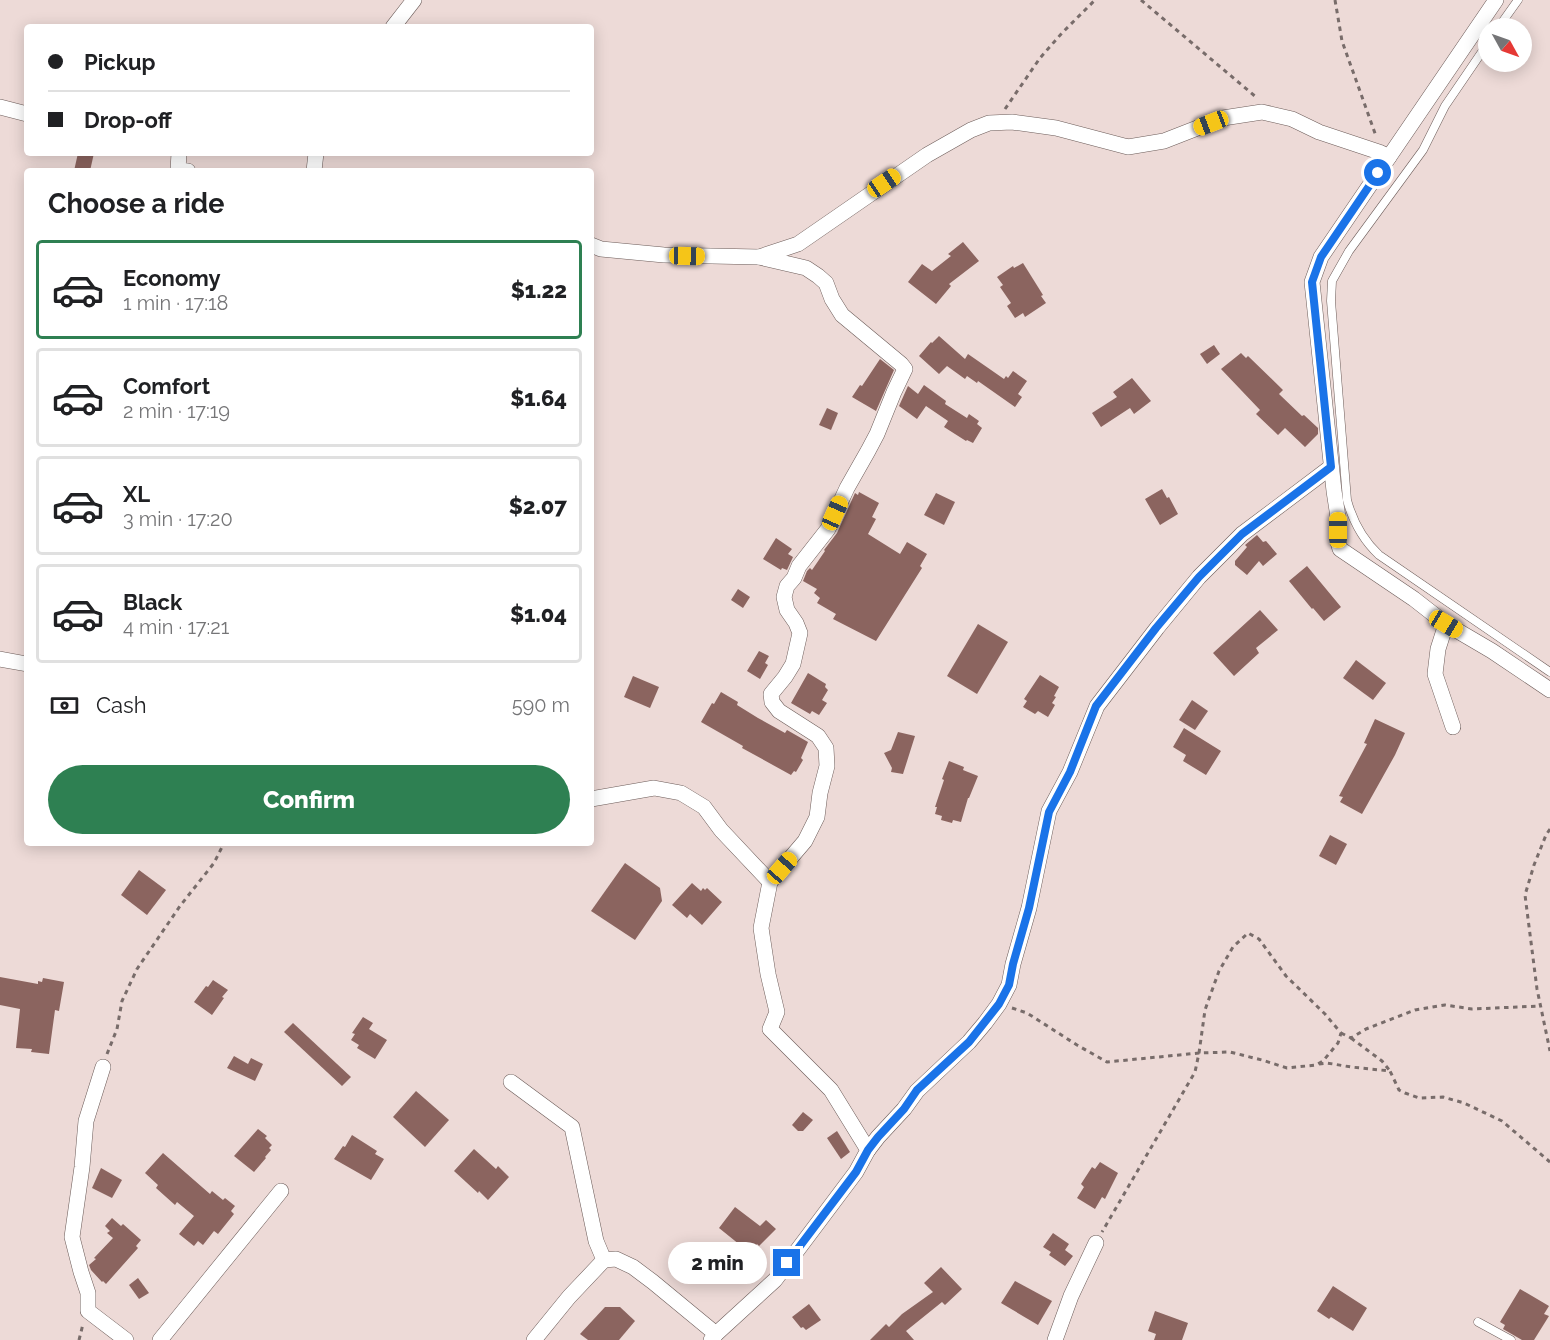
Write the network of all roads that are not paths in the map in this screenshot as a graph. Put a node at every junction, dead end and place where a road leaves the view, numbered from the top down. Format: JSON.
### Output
{"nodes":[{"id":1,"x":414,"y":0,"type":"edge"},
{"id":2,"x":1496,"y":0,"type":"edge"},
{"id":3,"x":1518,"y":0,"type":"edge"},
{"id":4,"x":1505,"y":18,"type":"edge"},
{"id":5,"x":395,"y":24,"type":"edge"},
{"id":6,"x":1478,"y":57,"type":"edge"},
{"id":7,"x":0,"y":107,"type":"edge"},
{"id":8,"x":24,"y":113,"type":"edge"},
{"id":9,"x":1384,"y":154,"type":"junction"},
{"id":10,"x":594,"y":246,"type":"edge"},
{"id":11,"x":759,"y":257,"type":"junction"},
{"id":12,"x":1331,"y":467,"type":"junction"},
{"id":13,"x":1446,"y":624,"type":"junction"},
{"id":14,"x":0,"y":659,"type":"edge"},
{"id":15,"x":24,"y":663,"type":"edge"},
{"id":16,"x":1550,"y":672,"type":"edge"},
{"id":17,"x":1550,"y":690,"type":"edge"},
{"id":18,"x":1454,"y":727,"type":"dead end"},
{"id":19,"x":594,"y":798,"type":"edge"},
{"id":20,"x":770,"y":882,"type":"junction"},
{"id":21,"x":103,"y":1067,"type":"road end"},
{"id":22,"x":511,"y":1082,"type":"dead end"},
{"id":23,"x":868,"y":1150,"type":"junction"},
{"id":24,"x":280,"y":1191,"type":"dead end"},
{"id":25,"x":1096,"y":1243,"type":"road end"},
{"id":26,"x":604,"y":1260,"type":"junction"},
{"id":27,"x":1478,"y":1322,"type":"dead end"},
{"id":28,"x":713,"y":1337,"type":"edge"},
{"id":29,"x":126,"y":1340,"type":"edge"},
{"id":30,"x":160,"y":1340,"type":"edge"},
{"id":31,"x":534,"y":1340,"type":"edge"},
{"id":32,"x":1055,"y":1340,"type":"edge"},
{"id":33,"x":1511,"y":1340,"type":"edge"}],
"edges":[{"from":1,"to":5,"type":"street"},
{"from":2,"to":9,"type":"street"},
{"from":3,"to":4,"type":"lane"},
{"from":6,"to":16,"type":"lane"},
{"from":7,"to":8,"type":"street"},
{"from":9,"to":11,"type":"street"},
{"from":9,"to":12,"type":"street"},
{"from":10,"to":11,"type":"street"},
{"from":11,"to":20,"type":"street"},
{"from":12,"to":13,"type":"street"},
{"from":12,"to":23,"type":"street"},
{"from":13,"to":17,"type":"street"},
{"from":13,"to":18,"type":"street"},
{"from":14,"to":15,"type":"street"},
{"from":19,"to":20,"type":"street"},
{"from":20,"to":23,"type":"street"},
{"from":21,"to":29,"type":"street"},
{"from":22,"to":26,"type":"street"},
{"from":23,"to":28,"type":"street"},
{"from":24,"to":30,"type":"street"},
{"from":25,"to":32,"type":"street"},
{"from":26,"to":28,"type":"street"},
{"from":26,"to":31,"type":"street"},
{"from":27,"to":33,"type":"lane"}]}
